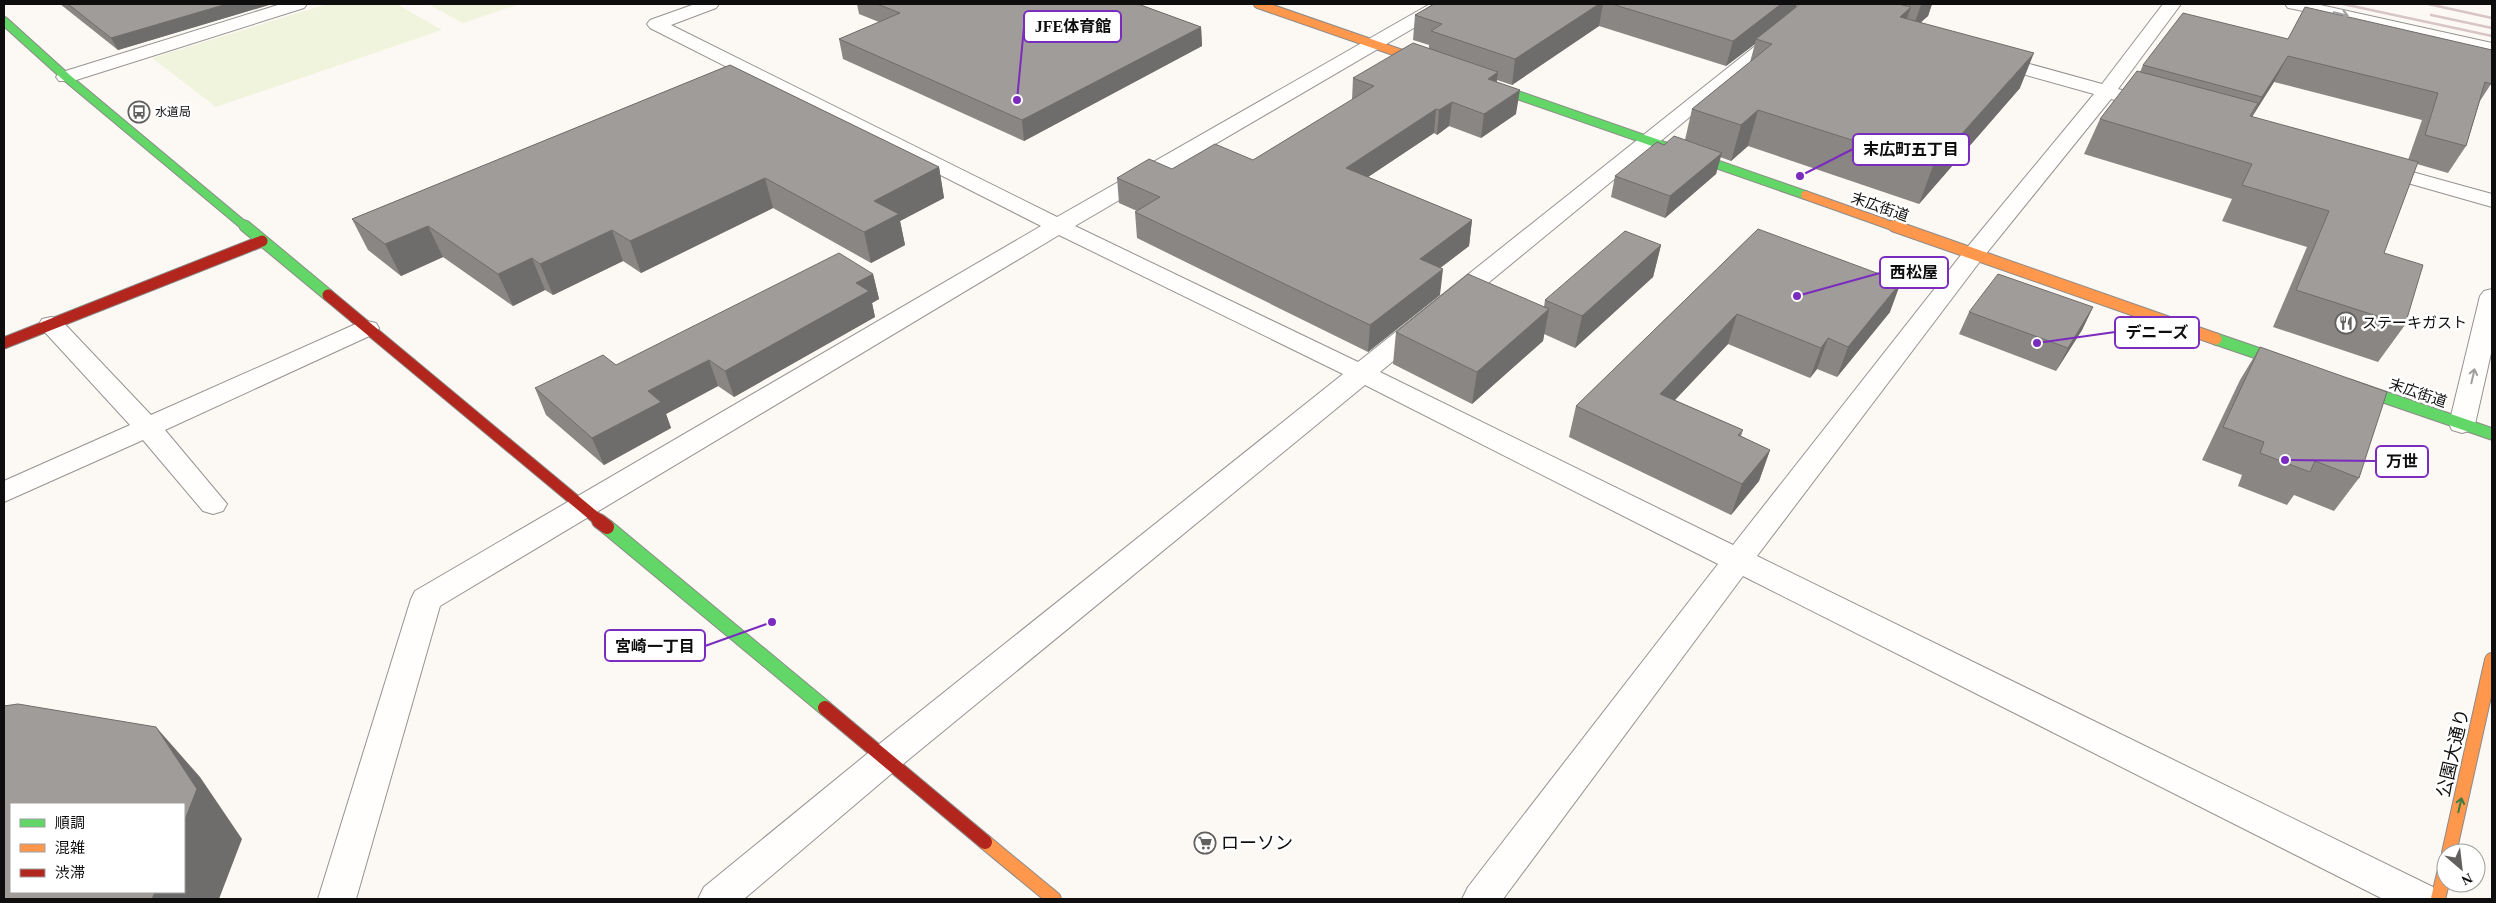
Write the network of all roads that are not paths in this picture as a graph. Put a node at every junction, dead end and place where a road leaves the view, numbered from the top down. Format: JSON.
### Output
{"nodes":[{"id":1,"x":298,"y":4,"type":"edge"},
{"id":2,"x":710,"y":4,"type":"edge"},
{"id":3,"x":1442,"y":4,"type":"edge"},
{"id":4,"x":2172,"y":4,"type":"edge"},
{"id":5,"x":2294,"y":4,"type":"edge"},
{"id":6,"x":1266,"y":5,"type":"edge"},
{"id":7,"x":1813,"y":8,"type":"edge"},
{"id":8,"x":4,"y":21,"type":"edge"},
{"id":9,"x":1374,"y":44,"type":"junction"},
{"id":10,"x":2492,"y":48,"type":"edge"},
{"id":11,"x":1974,"y":55,"type":"edge"},
{"id":12,"x":1445,"y":70,"type":"edge"},
{"id":13,"x":66,"y":77,"type":"junction"},
{"id":14,"x":1473,"y":79,"type":"edge"},
{"id":15,"x":2106,"y":92,"type":"junction"},
{"id":16,"x":2144,"y":102,"type":"edge"},
{"id":17,"x":1647,"y":141,"type":"junction"},
{"id":18,"x":2360,"y":163,"type":"edge"},
{"id":19,"x":2492,"y":201,"type":"edge"},
{"id":20,"x":1058,"y":226,"type":"junction"},
{"id":21,"x":262,"y":240,"type":"junction"},
{"id":22,"x":1973,"y":256,"type":"junction"},
{"id":23,"x":2492,"y":296,"type":"edge"},
{"id":24,"x":51,"y":324,"type":"junction"},
{"id":25,"x":367,"y":328,"type":"junction"},
{"id":26,"x":4,"y":343,"type":"edge"},
{"id":27,"x":2304,"y":369,"type":"edge"},
{"id":28,"x":1363,"y":374,"type":"junction"},
{"id":29,"x":2341,"y":382,"type":"edge"},
{"id":30,"x":2462,"y":424,"type":"junction"},
{"id":31,"x":147,"y":427,"type":"junction"},
{"id":32,"x":2492,"y":434,"type":"edge"},
{"id":33,"x":4,"y":492,"type":"edge"},
{"id":34,"x":214,"y":504,"type":"dead end"},
{"id":35,"x":582,"y":506,"type":"junction"},
{"id":36,"x":1738,"y":560,"type":"junction"},
{"id":37,"x":2492,"y":660,"type":"edge"},
{"id":38,"x":885,"y":759,"type":"junction"},
{"id":39,"x":2451,"y":843,"type":"edge"},
{"id":40,"x":337,"y":899,"type":"edge"},
{"id":41,"x":717,"y":899,"type":"edge"},
{"id":42,"x":1054,"y":899,"type":"edge"},
{"id":43,"x":1481,"y":899,"type":"edge"},
{"id":44,"x":2420,"y":899,"type":"edge"}],
"edges":[{"from":1,"to":13,"type":"street"},
{"from":2,"to":20,"type":"street"},
{"from":3,"to":9,"type":"street"},
{"from":4,"to":15,"type":"street"},
{"from":5,"to":10,"type":"street","one_way":true},
{"from":6,"to":9,"type":"street"},
{"from":7,"to":17,"type":"street"},
{"from":8,"to":13,"type":"street"},
{"from":9,"to":12,"type":"street"},
{"from":9,"to":20,"type":"street"},
{"from":11,"to":15,"type":"street"},
{"from":13,"to":21,"type":"street"},
{"from":14,"to":17,"type":"street","name":"末広街道"},
{"from":15,"to":16,"type":"street"},
{"from":15,"to":22,"type":"street"},
{"from":17,"to":22,"type":"street","name":"末広街道"},
{"from":17,"to":28,"type":"street"},
{"from":18,"to":19,"type":"street"},
{"from":20,"to":28,"type":"street"},
{"from":20,"to":35,"type":"street"},
{"from":21,"to":24,"type":"street"},
{"from":21,"to":25,"type":"street"},
{"from":22,"to":27,"type":"street","name":"末広街道"},
{"from":22,"to":36,"type":"street"},
{"from":30,"to":23,"type":"street","one_way":true},
{"from":24,"to":26,"type":"street"},
{"from":24,"to":31,"type":"street"},
{"from":25,"to":31,"type":"street"},
{"from":25,"to":35,"type":"street"},
{"from":28,"to":36,"type":"street"},
{"from":28,"to":38,"type":"street"},
{"from":29,"to":30,"type":"street","name":"末広街道"},
{"from":30,"to":32,"type":"street","name":"末広街道"},
{"from":31,"to":33,"type":"street"},
{"from":31,"to":34,"type":"street"},
{"from":35,"to":38,"type":"street"},
{"from":35,"to":40,"type":"street"},
{"from":36,"to":43,"type":"street"},
{"from":36,"to":44,"type":"street"},
{"from":39,"to":37,"type":"street","name":"公園大通り","one_way":true},
{"from":38,"to":41,"type":"street"},
{"from":38,"to":42,"type":"street"}]}
